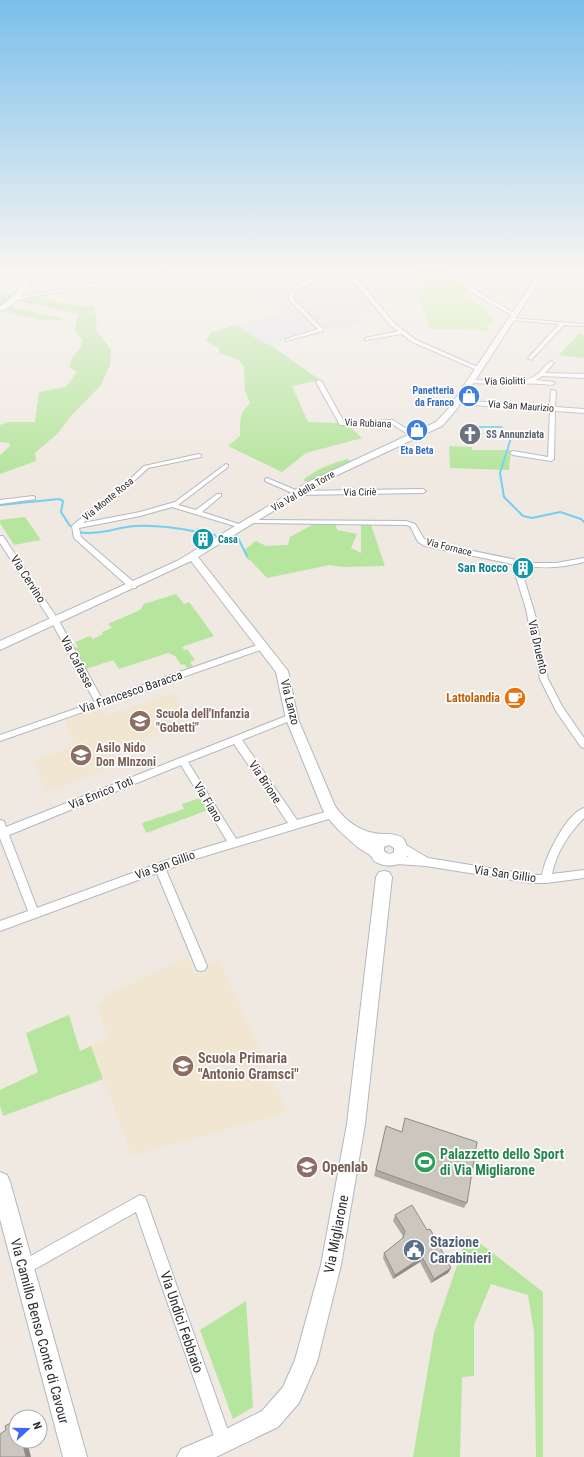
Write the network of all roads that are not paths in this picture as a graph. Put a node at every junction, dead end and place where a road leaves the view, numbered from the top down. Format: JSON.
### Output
{"nodes":[{"id":1,"x":301,"y":336,"type":"edge"},
{"id":2,"x":382,"y":336,"type":"edge"},
{"id":3,"x":408,"y":336,"type":"edge"},
{"id":4,"x":500,"y":336,"type":"edge"},
{"id":5,"x":551,"y":336,"type":"edge"},
{"id":6,"x":367,"y":339,"type":"dead end"},
{"id":7,"x":288,"y":340,"type":"dead end"},
{"id":8,"x":530,"y":358,"type":"dead end"},
{"id":9,"x":551,"y":363,"type":"dead end"},
{"id":10,"x":478,"y":369,"type":"junction"},
{"id":11,"x":541,"y":374,"type":"junction"},
{"id":12,"x":584,"y":376,"type":"edge"},
{"id":13,"x":471,"y":381,"type":"junction"},
{"id":14,"x":528,"y":381,"type":"junction"},
{"id":15,"x":319,"y":382,"type":"dead end"},
{"id":16,"x":552,"y":382,"type":"dead end"},
{"id":17,"x":553,"y":392,"type":"dead end"},
{"id":18,"x":458,"y":402,"type":"junction"},
{"id":19,"x":552,"y":408,"type":"junction"},
{"id":20,"x":584,"y":411,"type":"edge"},
{"id":21,"x":414,"y":436,"type":"junction"},
{"id":22,"x":513,"y":453,"type":"dead end"},
{"id":23,"x":199,"y":456,"type":"dead end"},
{"id":24,"x":226,"y":466,"type":"dead end"},
{"id":25,"x":267,"y":480,"type":"dead end"},
{"id":26,"x":423,"y":491,"type":"dead end"},
{"id":27,"x":297,"y":493,"type":"junction"},
{"id":28,"x":219,"y":495,"type":"dead end"},
{"id":29,"x":33,"y":498,"type":"dead end"},
{"id":30,"x":0,"y":502,"type":"edge"},
{"id":31,"x":175,"y":506,"type":"dead end"},
{"id":32,"x":197,"y":513,"type":"junction"},
{"id":33,"x":247,"y":524,"type":"junction"},
{"id":34,"x":75,"y":526,"type":"junction"},
{"id":35,"x":0,"y":538,"type":"edge"},
{"id":36,"x":193,"y":557,"type":"junction"},
{"id":37,"x":584,"y":560,"type":"edge"},
{"id":38,"x":515,"y":563,"type":"junction"},
{"id":39,"x":133,"y":586,"type":"junction"},
{"id":40,"x":55,"y":621,"type":"junction"},
{"id":41,"x":0,"y":646,"type":"edge"},
{"id":42,"x":263,"y":646,"type":"junction"},
{"id":43,"x":100,"y":703,"type":"junction"},
{"id":44,"x":292,"y":719,"type":"junction"},
{"id":45,"x":0,"y":738,"type":"edge"},
{"id":46,"x":236,"y":739,"type":"junction"},
{"id":47,"x":584,"y":745,"type":"edge"},
{"id":48,"x":183,"y":761,"type":"junction"},
{"id":49,"x":584,"y":812,"type":"edge"},
{"id":50,"x":332,"y":814,"type":"junction"},
{"id":51,"x":295,"y":825,"type":"junction"},
{"id":52,"x":1,"y":830,"type":"edge"},
{"id":53,"x":233,"y":843,"type":"junction"},
{"id":54,"x":389,"y":852,"type":"junction"},
{"id":55,"x":160,"y":867,"type":"junction"},
{"id":56,"x":584,"y":874,"type":"edge"},
{"id":57,"x":546,"y":879,"type":"junction"},
{"id":58,"x":34,"y":913,"type":"junction"},
{"id":59,"x":0,"y":926,"type":"edge"},
{"id":60,"x":201,"y":966,"type":"dead end"},
{"id":61,"x":0,"y":1183,"type":"edge"},
{"id":62,"x":23,"y":1268,"type":"junction"},
{"id":63,"x":224,"y":1442,"type":"junction"},
{"id":64,"x":75,"y":1457,"type":"edge"},
{"id":65,"x":189,"y":1457,"type":"edge"}],
"edges":[{"from":1,"to":7,"type":"street"},
{"from":2,"to":6,"type":"street"},
{"from":3,"to":10,"type":"street"},
{"from":4,"to":10,"type":"street","name":"Via Val della Torre"},
{"from":5,"to":8,"type":"street"},
{"from":9,"to":11,"type":"street"},
{"from":10,"to":13,"type":"street","name":"Via Val della Torre"},
{"from":11,"to":12,"type":"street","name":"Via Giolitti"},
{"from":11,"to":14,"type":"street","name":"Via Giolitti"},
{"from":13,"to":14,"type":"street","name":"Via Giolitti"},
{"from":13,"to":18,"type":"street","name":"Via Val della Torre"},
{"from":14,"to":16,"type":"street"},
{"from":15,"to":21,"type":"street","name":"Via Rubiana"},
{"from":17,"to":19,"type":"street"},
{"from":18,"to":19,"type":"street","name":"Via San Maurizio"},
{"from":18,"to":21,"type":"street","name":"Via Val della Torre"},
{"from":19,"to":20,"type":"street","name":"Via San Maurizio"},
{"from":19,"to":22,"type":"street"},
{"from":21,"to":27,"type":"street","name":"Via Val della Torre"},
{"from":23,"to":34,"type":"street","name":"Via Monte Rosa"},
{"from":24,"to":34,"type":"street"},
{"from":25,"to":27,"type":"street"},
{"from":26,"to":27,"type":"street","name":"Via Ciriè"},
{"from":27,"to":33,"type":"street","name":"Via Val della Torre"},
{"from":28,"to":32,"type":"street"},
{"from":29,"to":30,"type":"street"},
{"from":31,"to":32,"type":"street","name":"Via Fornace"},
{"from":32,"to":33,"type":"street","name":"Via Fornace"},
{"from":33,"to":36,"type":"street","name":"Via Val della Torre"},
{"from":33,"to":38,"type":"street","name":"Via Fornace"},
{"from":34,"to":39,"type":"street","name":"Via Monte Rosa"},
{"from":35,"to":40,"type":"street","name":"Via Cervino"},
{"from":36,"to":39,"type":"street","name":"Via Val della Torre"},
{"from":36,"to":42,"type":"street","name":"Via Lanzo"},
{"from":37,"to":38,"type":"street","name":"Via Fornace"},
{"from":38,"to":47,"type":"street","name":"Via Druento"},
{"from":39,"to":40,"type":"street","name":"Via Val della Torre"},
{"from":40,"to":41,"type":"street","name":"Via Val della Torre"},
{"from":40,"to":43,"type":"street","name":"Via Cafasse"},
{"from":42,"to":43,"type":"street","name":"Via Francesco Baracca"},
{"from":42,"to":44,"type":"street","name":"Via Lanzo"},
{"from":43,"to":45,"type":"street","name":"Via Francesco Baracca"},
{"from":44,"to":46,"type":"street","name":"Via Enrico Toti"},
{"from":44,"to":50,"type":"street","name":"Via Lanzo"},
{"from":46,"to":48,"type":"street","name":"Via Enrico Toti"},
{"from":46,"to":51,"type":"street","name":"Via Brione"},
{"from":48,"to":52,"type":"street","name":"Via Enrico Toti"},
{"from":48,"to":53,"type":"street","name":"Via Fiano"},
{"from":49,"to":57,"type":"street"},
{"from":50,"to":51,"type":"street","name":"Via San Gillio"},
{"from":50,"to":54,"type":"street","name":"Via Lanzo"},
{"from":51,"to":53,"type":"street","name":"Via San Gillio"},
{"from":52,"to":58,"type":"street"},
{"from":53,"to":55,"type":"street","name":"Via San Gillio"},
{"from":54,"to":57,"type":"street","name":"Via San Gillio"},
{"from":54,"to":63,"type":"street","name":"Via Migliarone"},
{"from":55,"to":58,"type":"street","name":"Via San Gillio"},
{"from":55,"to":60,"type":"street"},
{"from":56,"to":57,"type":"street","name":"Via San Gillio"},
{"from":58,"to":59,"type":"street","name":"Via San Gillio"},
{"from":61,"to":62,"type":"street","name":"Via Camillo Benso Conte di Cavour"},
{"from":62,"to":63,"type":"street","name":"Via Undici Febbraio"},
{"from":62,"to":64,"type":"street","name":"Via Camillo Benso Conte di Cavour"},
{"from":63,"to":65,"type":"street","name":"Via Migliarone"}]}
